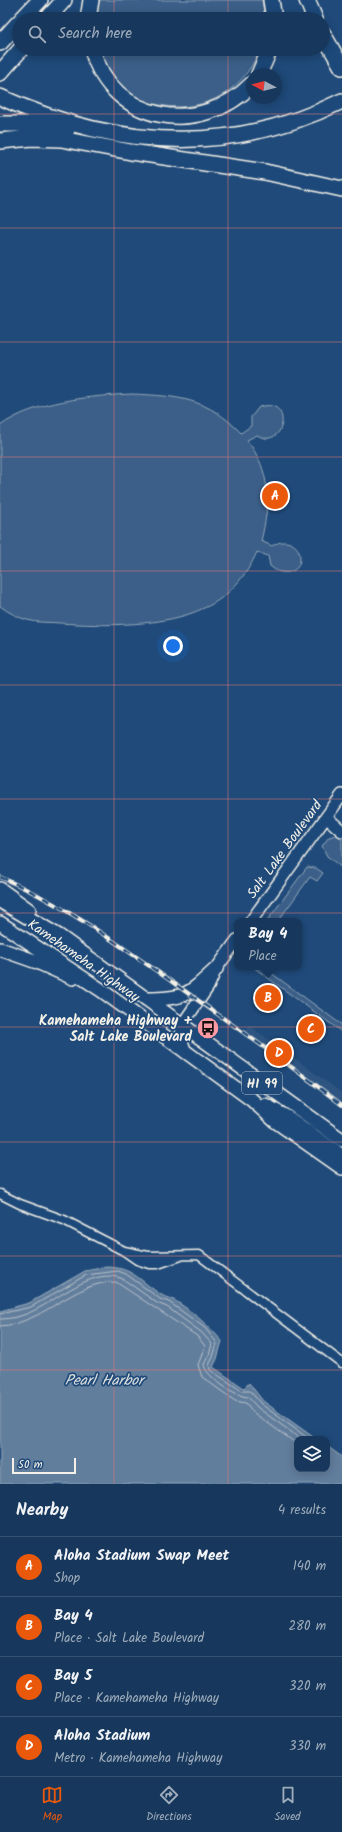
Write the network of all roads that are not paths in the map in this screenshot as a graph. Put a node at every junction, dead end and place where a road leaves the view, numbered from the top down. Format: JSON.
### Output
{"nodes":[{"id":1,"x":64,"y":0,"type":"edge"},
{"id":2,"x":91,"y":0,"type":"edge"},
{"id":3,"x":271,"y":0,"type":"edge"},
{"id":4,"x":307,"y":0,"type":"edge"},
{"id":5,"x":53,"y":12,"type":"edge"},
{"id":6,"x":89,"y":12,"type":"edge"},
{"id":7,"x":273,"y":12,"type":"edge"},
{"id":8,"x":312,"y":12,"type":"edge"},
{"id":9,"x":12,"y":29,"type":"edge"},
{"id":10,"x":0,"y":42,"type":"edge"},
{"id":11,"x":330,"y":46,"type":"edge"},
{"id":12,"x":15,"y":56,"type":"edge"},
{"id":13,"x":95,"y":56,"type":"edge"},
{"id":14,"x":267,"y":56,"type":"edge"},
{"id":15,"x":342,"y":67,"type":"edge"},
{"id":16,"x":262,"y":68,"type":"edge"},
{"id":17,"x":0,"y":73,"type":"edge"},
{"id":18,"x":246,"y":89,"type":"edge"},
{"id":19,"x":0,"y":97,"type":"edge"},
{"id":20,"x":342,"y":101,"type":"edge"},
{"id":21,"x":0,"y":124,"type":"edge"},
{"id":22,"x":133,"y":137,"type":"junction"},
{"id":23,"x":0,"y":141,"type":"edge"},
{"id":24,"x":342,"y":189,"type":"edge"},
{"id":25,"x":342,"y":795,"type":"edge"},
{"id":26,"x":326,"y":817,"type":"junction"},
{"id":27,"x":342,"y":831,"type":"edge"},
{"id":28,"x":0,"y":889,"type":"edge"},
{"id":29,"x":0,"y":901,"type":"edge"},
{"id":30,"x":252,"y":918,"type":"edge"},
{"id":31,"x":0,"y":922,"type":"edge"},
{"id":32,"x":59,"y":936,"type":"junction"},
{"id":33,"x":234,"y":944,"type":"edge"},
{"id":34,"x":0,"y":949,"type":"edge"},
{"id":35,"x":216,"y":969,"type":"junction"},
{"id":36,"x":101,"y":990,"type":"junction"},
{"id":37,"x":146,"y":999,"type":"junction"},
{"id":38,"x":182,"y":1025,"type":"junction"},
{"id":39,"x":186,"y":1053,"type":"junction"},
{"id":40,"x":252,"y":1100,"type":"junction"},
{"id":41,"x":342,"y":1140,"type":"edge"},
{"id":42,"x":342,"y":1156,"type":"edge"},
{"id":43,"x":342,"y":1168,"type":"edge"},
{"id":44,"x":0,"y":1194,"type":"edge"},
{"id":45,"x":342,"y":1363,"type":"edge"}],
"edges":[{"from":1,"to":5,"type":"highway"},
{"from":2,"to":6,"type":"highway"},
{"from":3,"to":7,"type":"highway"},
{"from":4,"to":8,"type":"highway"},
{"from":9,"to":10,"type":"highway"},
{"from":11,"to":15,"type":"highway"},
{"from":12,"to":17,"type":"highway"},
{"from":13,"to":18,"type":"highway"},
{"from":14,"to":16,"type":"highway"},
{"from":19,"to":22,"type":"highway"},
{"from":20,"to":22,"type":"highway"},
{"from":21,"to":22,"type":"highway"},
{"from":23,"to":24,"type":"highway"},
{"from":25,"to":26,"type":"main road","name":"Salt Lake Boulevard"},
{"from":26,"to":27,"type":"main road"},
{"from":26,"to":30,"type":"main road","name":"Salt Lake Boulevard"},
{"from":28,"to":32,"type":"main road"},
{"from":29,"to":32,"type":"main road","name":"Kamehameha Highway","number":"HI 99"},
{"from":31,"to":36,"type":"main road","name":"Kamehameha Highway","number":"HI 99"},
{"from":32,"to":37,"type":"main road","name":"Kamehameha Highway","number":"HI 99"},
{"from":33,"to":35,"type":"main road"},
{"from":34,"to":36,"type":"main road"},
{"from":35,"to":37,"type":"main road"},
{"from":35,"to":38,"type":"main road"},
{"from":36,"to":39,"type":"main road","name":"Kamehameha Highway","number":"HI 99"},
{"from":37,"to":38,"type":"main road","name":"Kamehameha Highway","number":"HI 99"},
{"from":38,"to":39,"type":"main road"},
{"from":38,"to":41,"type":"main road","name":"Kamehameha Highway","number":"HI 99"},
{"from":39,"to":40,"type":"main road","name":"Kamehameha Highway","number":"HI 99"},
{"from":40,"to":42,"type":"main road"},
{"from":40,"to":43,"type":"main road","name":"Kamehameha Highway","number":"HI 99"},
{"from":44,"to":45,"type":"street"}]}
